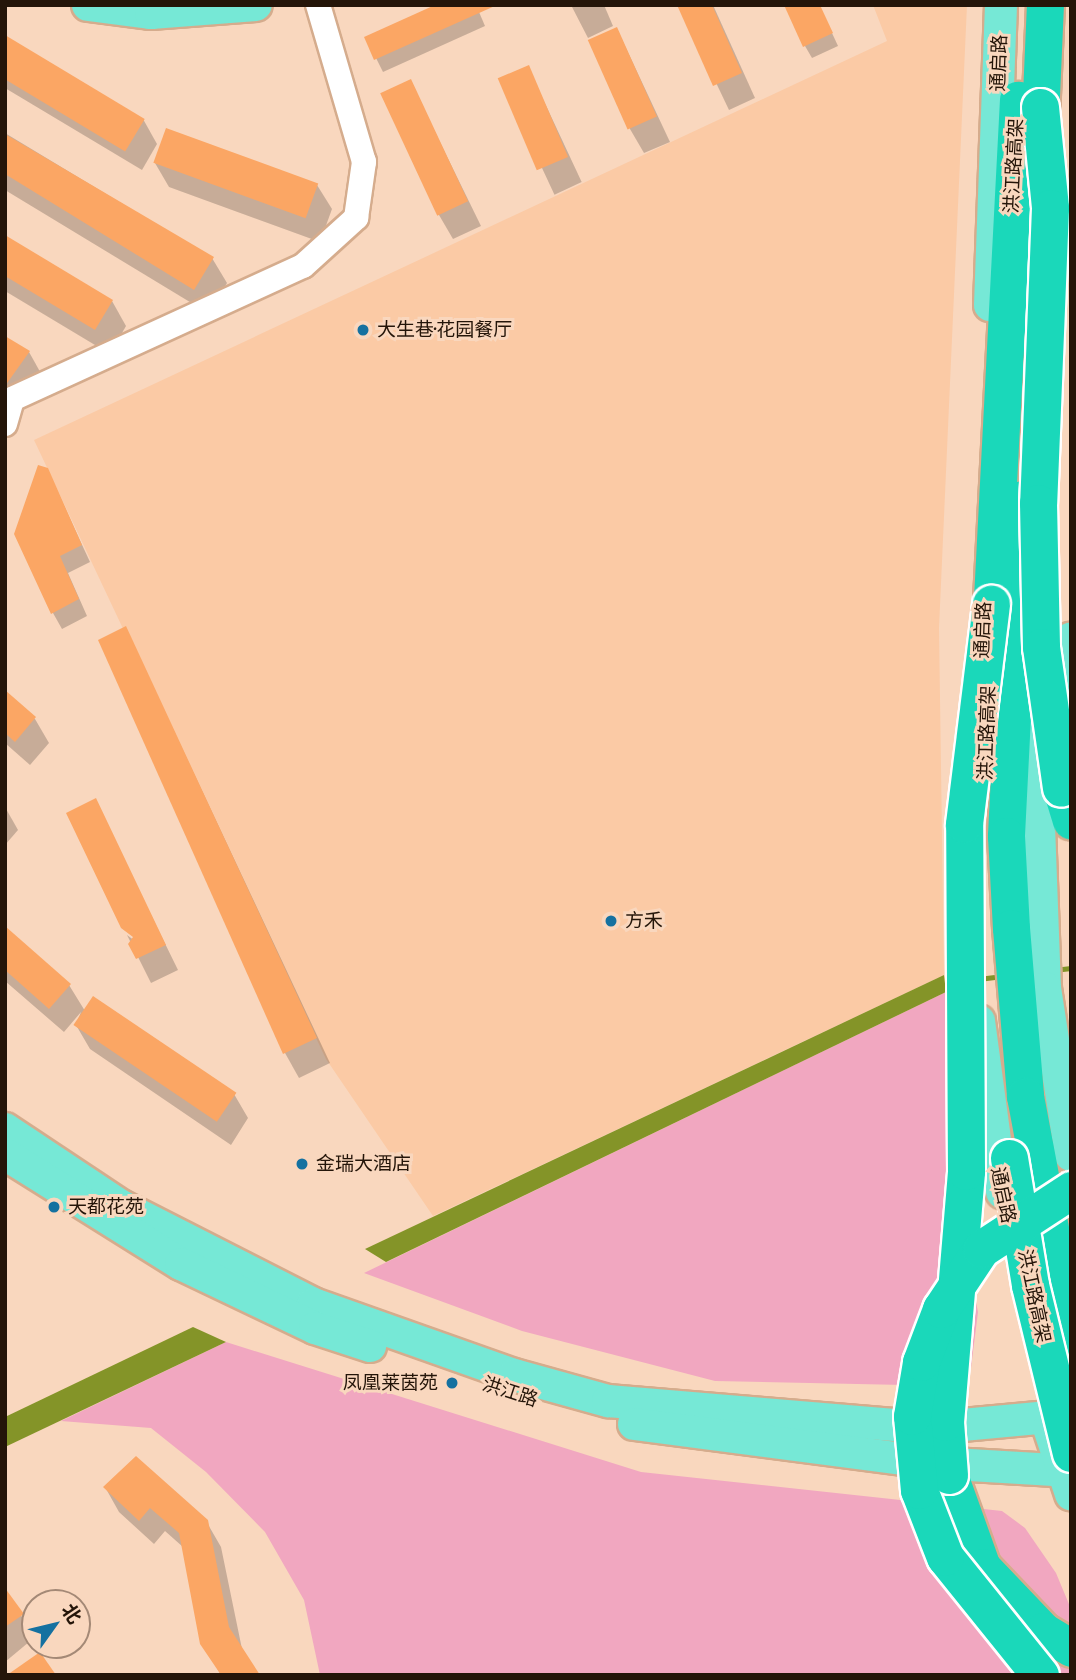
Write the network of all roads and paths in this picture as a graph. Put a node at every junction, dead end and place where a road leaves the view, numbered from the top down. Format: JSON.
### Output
{"nodes":[{"id":1,"x":88,"y":5,"type":"edge"},
{"id":2,"x":256,"y":5,"type":"edge"},
{"id":3,"x":318,"y":5,"type":"edge"},
{"id":4,"x":1001,"y":5,"type":"edge"},
{"id":5,"x":1024,"y":5,"type":"edge"},
{"id":6,"x":1045,"y":5,"type":"edge"},
{"id":7,"x":1064,"y":5,"type":"edge"},
{"id":8,"x":1040,"y":107,"type":"junction"},
{"id":9,"x":5,"y":424,"type":"edge"},
{"id":10,"x":991,"y":604,"type":"junction"},
{"id":11,"x":1071,"y":638,"type":"edge"},
{"id":12,"x":1035,"y":812,"type":"junction"},
{"id":13,"x":1071,"y":821,"type":"edge"},
{"id":14,"x":5,"y":1129,"type":"edge"},
{"id":15,"x":5,"y":1154,"type":"edge"},
{"id":16,"x":1071,"y":1155,"type":"edge"},
{"id":17,"x":1071,"y":1190,"type":"edge"},
{"id":18,"x":1071,"y":1339,"type":"edge"},
{"id":19,"x":1059,"y":1416,"type":"edge"},
{"id":20,"x":1069,"y":1472,"type":"edge"},
{"id":21,"x":1071,"y":1648,"type":"edge"},
{"id":22,"x":1040,"y":1675,"type":"edge"}],
"edges":[{"from":1,"to":2,"type":"main road"},
{"from":3,"to":9,"type":"street"},
{"from":4,"to":19,"type":"main road","name":"通启路"},
{"from":5,"to":10,"type":"highway","name":"洪江路高架"},
{"from":6,"to":8,"type":"highway","name":"洪江路高架"},
{"from":7,"to":12,"type":"main road"},
{"from":8,"to":13,"type":"highway","bridge":true},
{"from":8,"to":18,"type":"highway","name":"洪江路高架","bridge":true},
{"from":10,"to":20,"type":"highway","name":"洪江路高架","bridge":true},
{"from":10,"to":21,"type":"highway","bridge":true},
{"from":11,"to":12,"type":"main road"},
{"from":12,"to":16,"type":"main road"},
{"from":14,"to":19,"type":"main road","name":"洪江路"},
{"from":15,"to":20,"type":"main road","name":"洪江路"},
{"from":17,"to":22,"type":"highway","bridge":true},
{"from":19,"to":20,"type":"main road","name":"通启路"}]}
